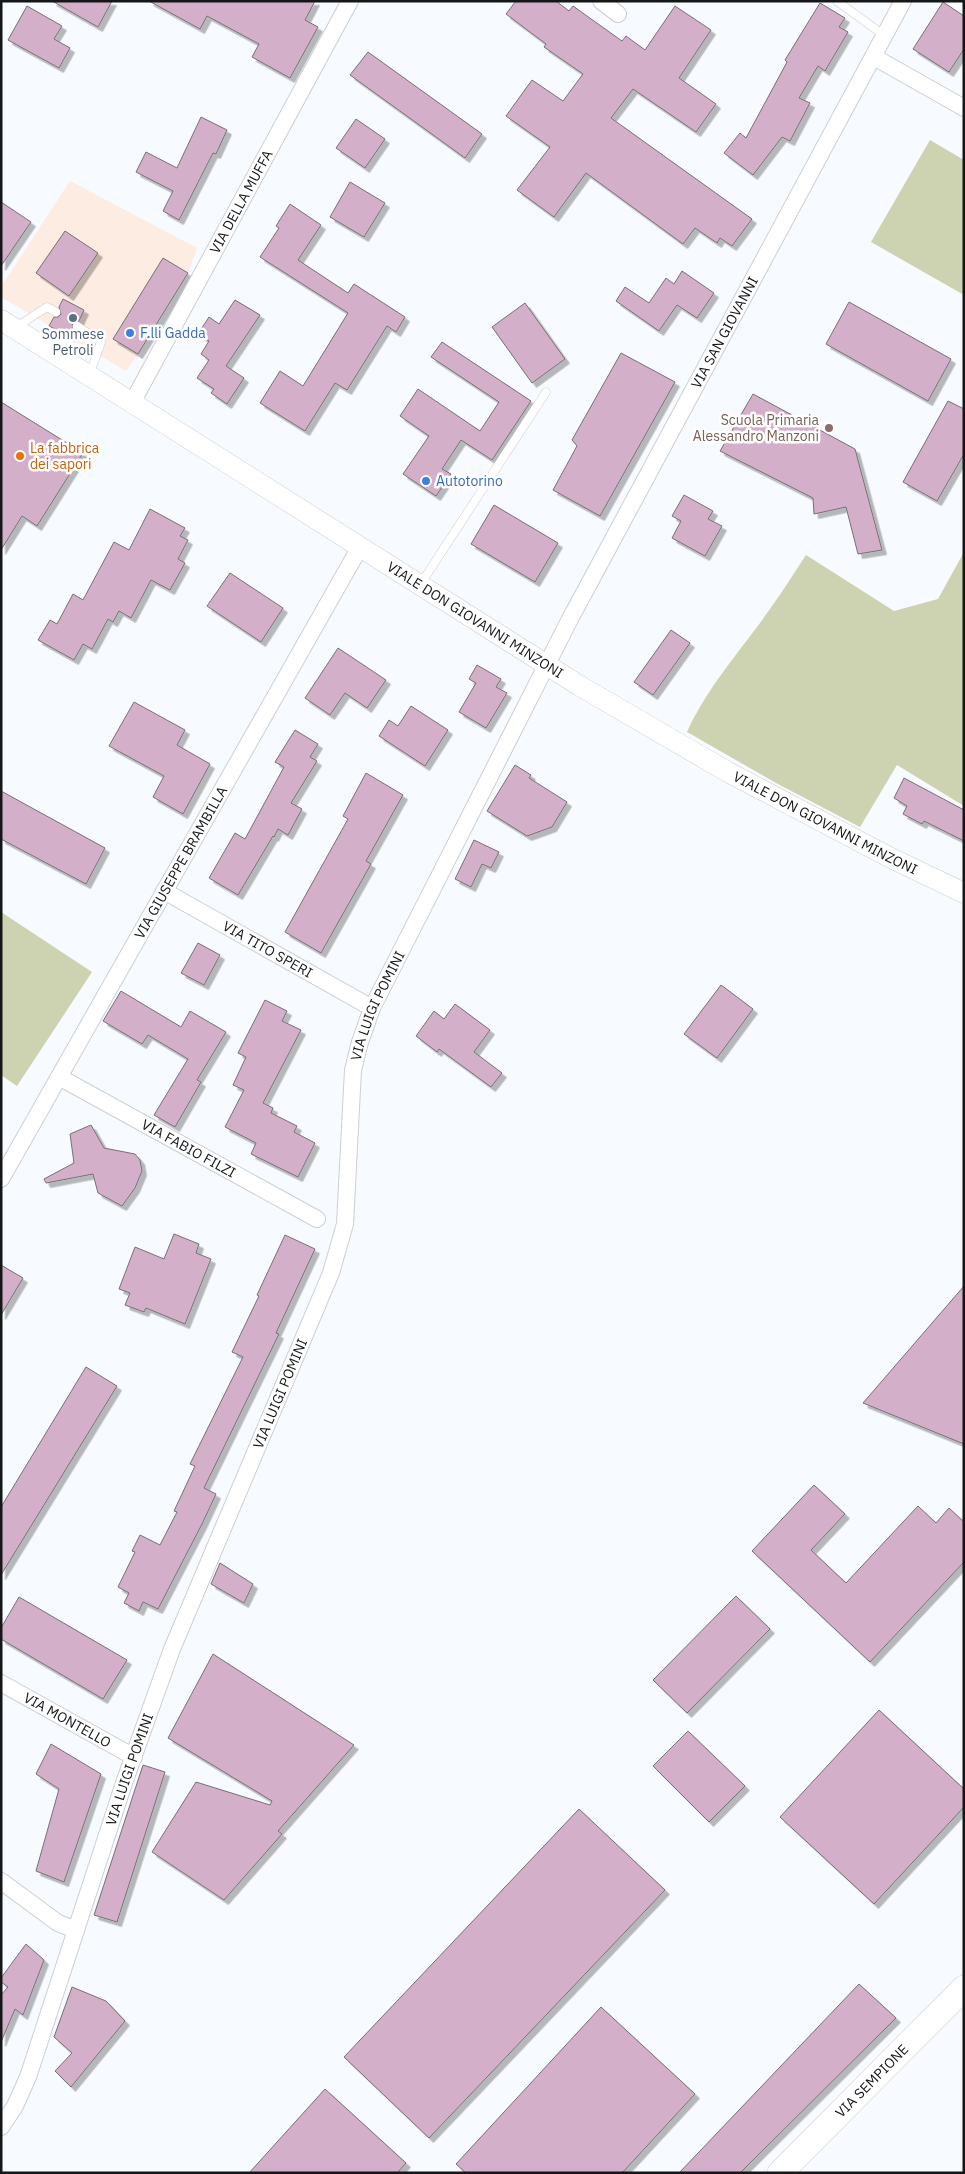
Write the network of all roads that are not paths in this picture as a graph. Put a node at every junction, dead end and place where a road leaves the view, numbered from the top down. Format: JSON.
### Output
{"nodes":[{"id":1,"x":350,"y":1,"type":"edge"},
{"id":2,"x":601,"y":1,"type":"edge"},
{"id":3,"x":837,"y":1,"type":"edge"},
{"id":4,"x":903,"y":1,"type":"edge"},
{"id":5,"x":618,"y":14,"type":"dead end"},
{"id":6,"x":885,"y":36,"type":"junction"},
{"id":7,"x":874,"y":57,"type":"junction"},
{"id":8,"x":964,"y":108,"type":"edge"},
{"id":9,"x":56,"y":312,"type":"dead end"},
{"id":10,"x":8,"y":324,"type":"edge"},
{"id":11,"x":76,"y":326,"type":"dead end"},
{"id":12,"x":89,"y":376,"type":"junction"},
{"id":13,"x":546,"y":392,"type":"dead end"},
{"id":14,"x":132,"y":403,"type":"junction"},
{"id":15,"x":360,"y":547,"type":"junction"},
{"id":16,"x":420,"y":585,"type":"junction"},
{"id":17,"x":547,"y":664,"type":"junction"},
{"id":18,"x":164,"y":891,"type":"junction"},
{"id":19,"x":964,"y":893,"type":"edge"},
{"id":20,"x":372,"y":1008,"type":"junction"},
{"id":21,"x":58,"y":1077,"type":"junction"},
{"id":22,"x":1,"y":1179,"type":"edge"},
{"id":23,"x":317,"y":1220,"type":"dead end"},
{"id":24,"x":1,"y":1683,"type":"edge"},
{"id":25,"x":134,"y":1757,"type":"junction"},
{"id":26,"x":1,"y":1881,"type":"edge"},
{"id":27,"x":76,"y":1930,"type":"junction"},
{"id":28,"x":964,"y":1988,"type":"edge"},
{"id":29,"x":1,"y":2127,"type":"edge"},
{"id":30,"x":780,"y":2173,"type":"edge"}],
"edges":[{"from":1,"to":14,"type":"street","name":"VIA DELLA MUFFA"},
{"from":2,"to":5,"type":"street"},
{"from":3,"to":6,"type":"lane"},
{"from":4,"to":6,"type":"street","name":"VIA SAN GIOVANNI"},
{"from":6,"to":7,"type":"street","name":"VIA SAN GIOVANNI"},
{"from":7,"to":8,"type":"street"},
{"from":7,"to":17,"type":"street","name":"VIA SAN GIOVANNI"},
{"from":9,"to":10,"type":"lane"},
{"from":10,"to":12,"type":"street","name":"VIALE DON GIOVANNI MINZONI"},
{"from":11,"to":12,"type":"lane"},
{"from":12,"to":14,"type":"street","name":"VIALE DON GIOVANNI MINZONI"},
{"from":13,"to":16,"type":"lane"},
{"from":14,"to":15,"type":"street","name":"VIALE DON GIOVANNI MINZONI"},
{"from":15,"to":16,"type":"street","name":"VIALE DON GIOVANNI MINZONI"},
{"from":15,"to":18,"type":"street","name":"VIA GIUSEPPE BRAMBILLA"},
{"from":16,"to":17,"type":"street","name":"VIALE DON GIOVANNI MINZONI"},
{"from":17,"to":19,"type":"street","name":"VIALE DON GIOVANNI MINZONI"},
{"from":17,"to":20,"type":"street","name":"VIA LUIGI POMINI"},
{"from":18,"to":20,"type":"street","name":"VIA TITO SPERI"},
{"from":18,"to":21,"type":"street","name":"VIA GIUSEPPE BRAMBILLA"},
{"from":20,"to":25,"type":"street","name":"VIA LUIGI POMINI"},
{"from":21,"to":22,"type":"street","name":"VIA GIUSEPPE BRAMBILLA"},
{"from":21,"to":23,"type":"street","name":"VIA FABIO FILZI"},
{"from":24,"to":25,"type":"street","name":"VIA MONTELLO"},
{"from":25,"to":27,"type":"street","name":"VIA LUIGI POMINI"},
{"from":26,"to":27,"type":"street"},
{"from":27,"to":29,"type":"street","name":"VIA LUIGI POMINI"},
{"from":28,"to":30,"type":"main road","name":"VIA SEMPIONE"}]}
